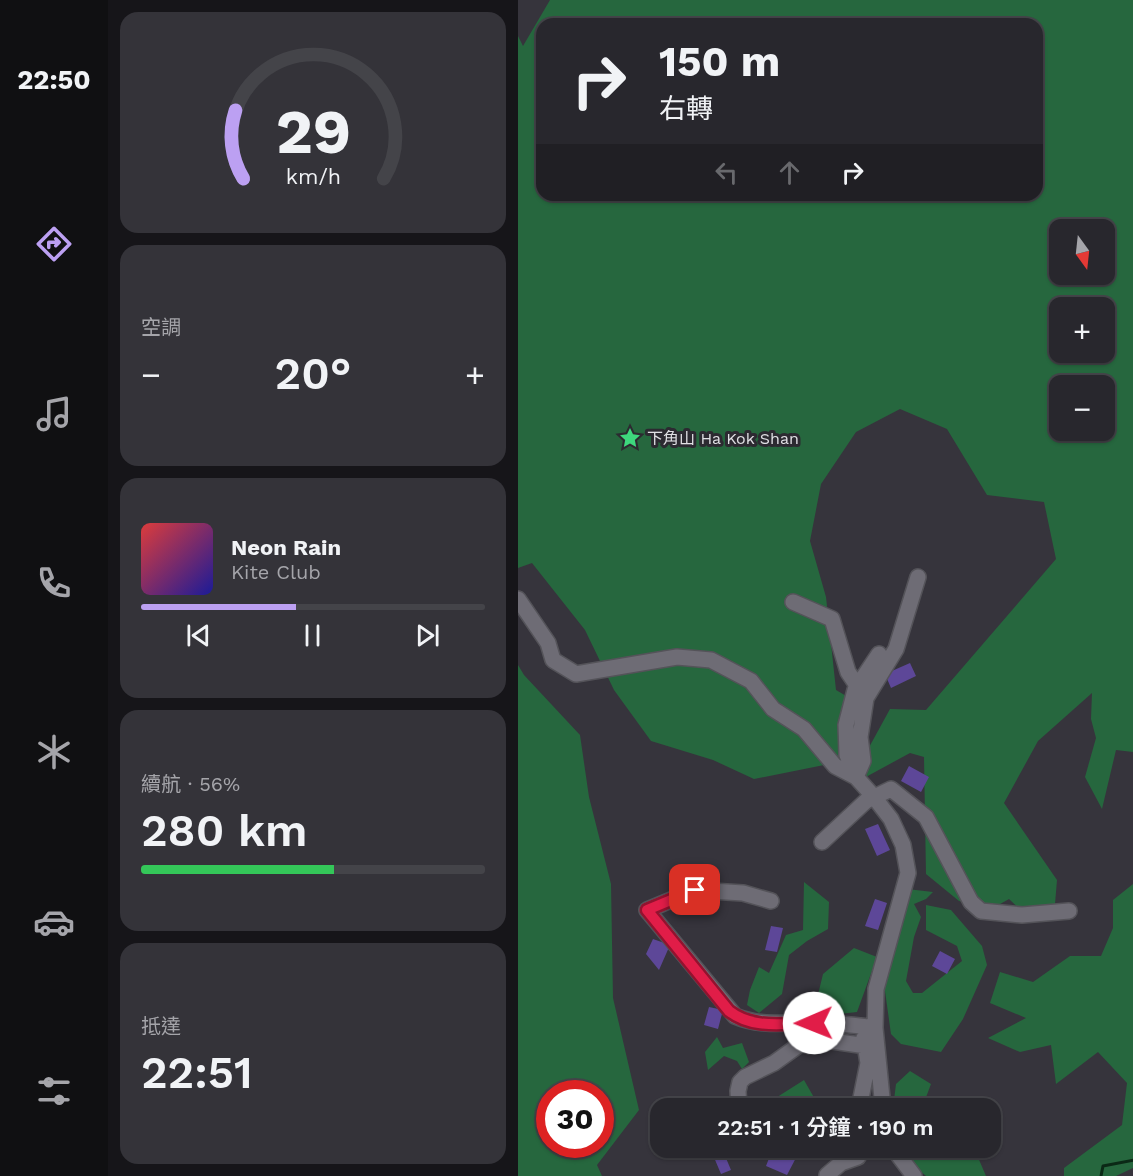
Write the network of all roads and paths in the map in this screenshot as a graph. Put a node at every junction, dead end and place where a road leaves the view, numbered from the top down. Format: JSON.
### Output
{"nodes":[{"id":1,"x":918,"y":577,"type":"dead end"},
{"id":2,"x":518,"y":599,"type":"edge"},
{"id":3,"x":793,"y":602,"type":"dead end"},
{"id":4,"x":879,"y":654,"type":"dead end"},
{"id":5,"x":862,"y":692,"type":"junction"},
{"id":6,"x":856,"y":777,"type":"junction"},
{"id":7,"x":874,"y":796,"type":"junction"},
{"id":8,"x":822,"y":842,"type":"dead end"},
{"id":9,"x":771,"y":901,"type":"dead end"},
{"id":10,"x":1069,"y":910,"type":"dead end"},
{"id":11,"x":868,"y":1027,"type":"junction"},
{"id":12,"x":866,"y":1046,"type":"junction"},
{"id":13,"x":738,"y":1098,"type":"edge"},
{"id":14,"x":861,"y":1098,"type":"edge"},
{"id":15,"x":881,"y":1098,"type":"edge"},
{"id":16,"x":855,"y":1158,"type":"edge"},
{"id":17,"x":900,"y":1158,"type":"edge"},
{"id":18,"x":827,"y":1175,"type":"edge"},
{"id":19,"x":914,"y":1176,"type":"edge"}],
"edges":[{"from":1,"to":5,"type":"street"},
{"from":2,"to":6,"type":"street"},
{"from":3,"to":5,"type":"street"},
{"from":4,"to":5,"type":"street"},
{"from":5,"to":6,"type":"street"},
{"from":6,"to":7,"type":"street"},
{"from":7,"to":8,"type":"street"},
{"from":7,"to":10,"type":"street"},
{"from":7,"to":11,"type":"street"},
{"from":9,"to":11,"type":"street"},
{"from":11,"to":12,"type":"street"},
{"from":11,"to":15,"type":"street"},
{"from":12,"to":13,"type":"street"},
{"from":12,"to":14,"type":"street"},
{"from":16,"to":18,"type":"street"},
{"from":17,"to":19,"type":"street"}]}
